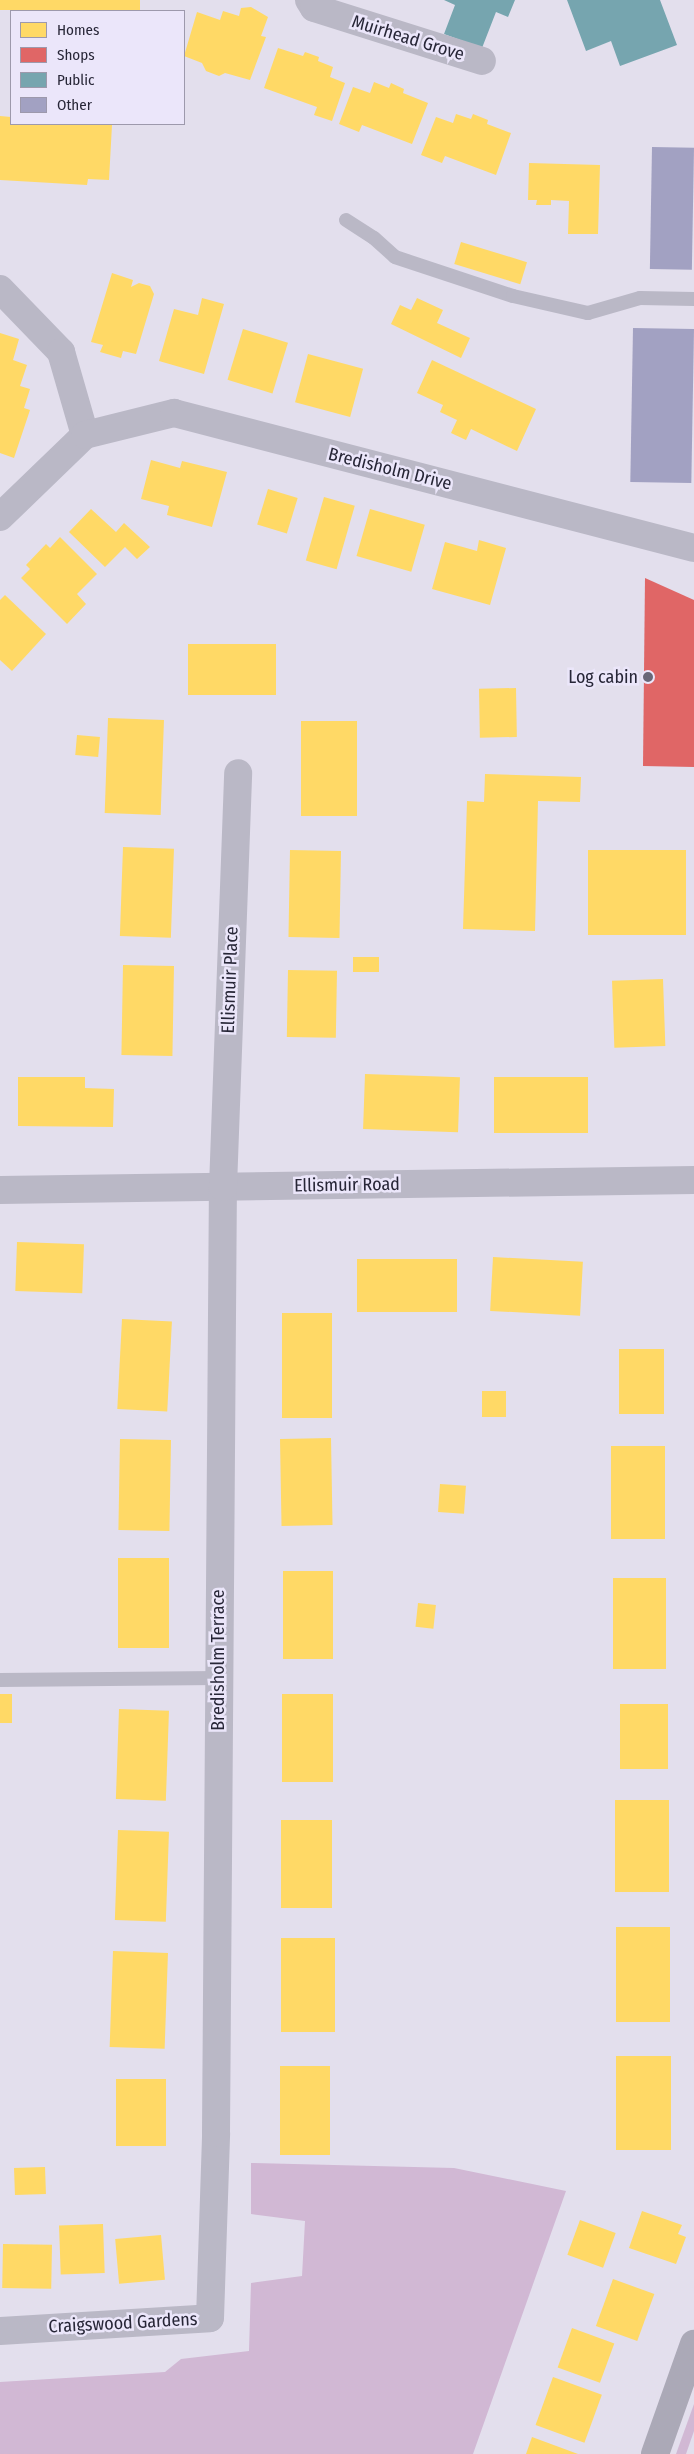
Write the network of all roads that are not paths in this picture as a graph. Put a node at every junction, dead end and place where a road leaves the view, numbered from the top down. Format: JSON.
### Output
{"nodes":[{"id":1,"x":309,"y":0,"type":"edge"},
{"id":2,"x":482,"y":61,"type":"dead end"},
{"id":3,"x":346,"y":220,"type":"dead end"},
{"id":4,"x":0,"y":289,"type":"edge"},
{"id":5,"x":694,"y":299,"type":"edge"},
{"id":6,"x":85,"y":435,"type":"junction"},
{"id":7,"x":0,"y":517,"type":"edge"},
{"id":8,"x":694,"y":548,"type":"edge"},
{"id":9,"x":238,"y":773,"type":"dead end"},
{"id":10,"x":694,"y":1180,"type":"edge"},
{"id":11,"x":223,"y":1187,"type":"junction"},
{"id":12,"x":0,"y":1190,"type":"edge"},
{"id":13,"x":218,"y":1678,"type":"junction"},
{"id":14,"x":0,"y":1680,"type":"edge"},
{"id":15,"x":216,"y":2133,"type":"joint"},
{"id":16,"x":0,"y":2331,"type":"edge"},
{"id":17,"x":694,"y":2344,"type":"edge"},
{"id":18,"x":655,"y":2454,"type":"edge"}],
"edges":[{"from":1,"to":2,"type":"street","name":"Muirhead Grove"},
{"from":3,"to":5,"type":"lane"},
{"from":4,"to":6,"type":"street"},
{"from":6,"to":7,"type":"street"},
{"from":6,"to":8,"type":"street","name":"Bredisholm Drive"},
{"from":9,"to":11,"type":"street","name":"Ellismuir Place"},
{"from":10,"to":11,"type":"street","name":"Ellismuir Road"},
{"from":11,"to":12,"type":"street","name":"Ellismuir Road"},
{"from":11,"to":13,"type":"street","name":"Bredisholm Terrace"},
{"from":13,"to":14,"type":"lane"},
{"from":13,"to":15,"type":"street","name":"Bredisholm Terrace"},
{"from":15,"to":16,"type":"street","name":"Craigswood Gardens"},
{"from":17,"to":18,"type":"street"}]}
